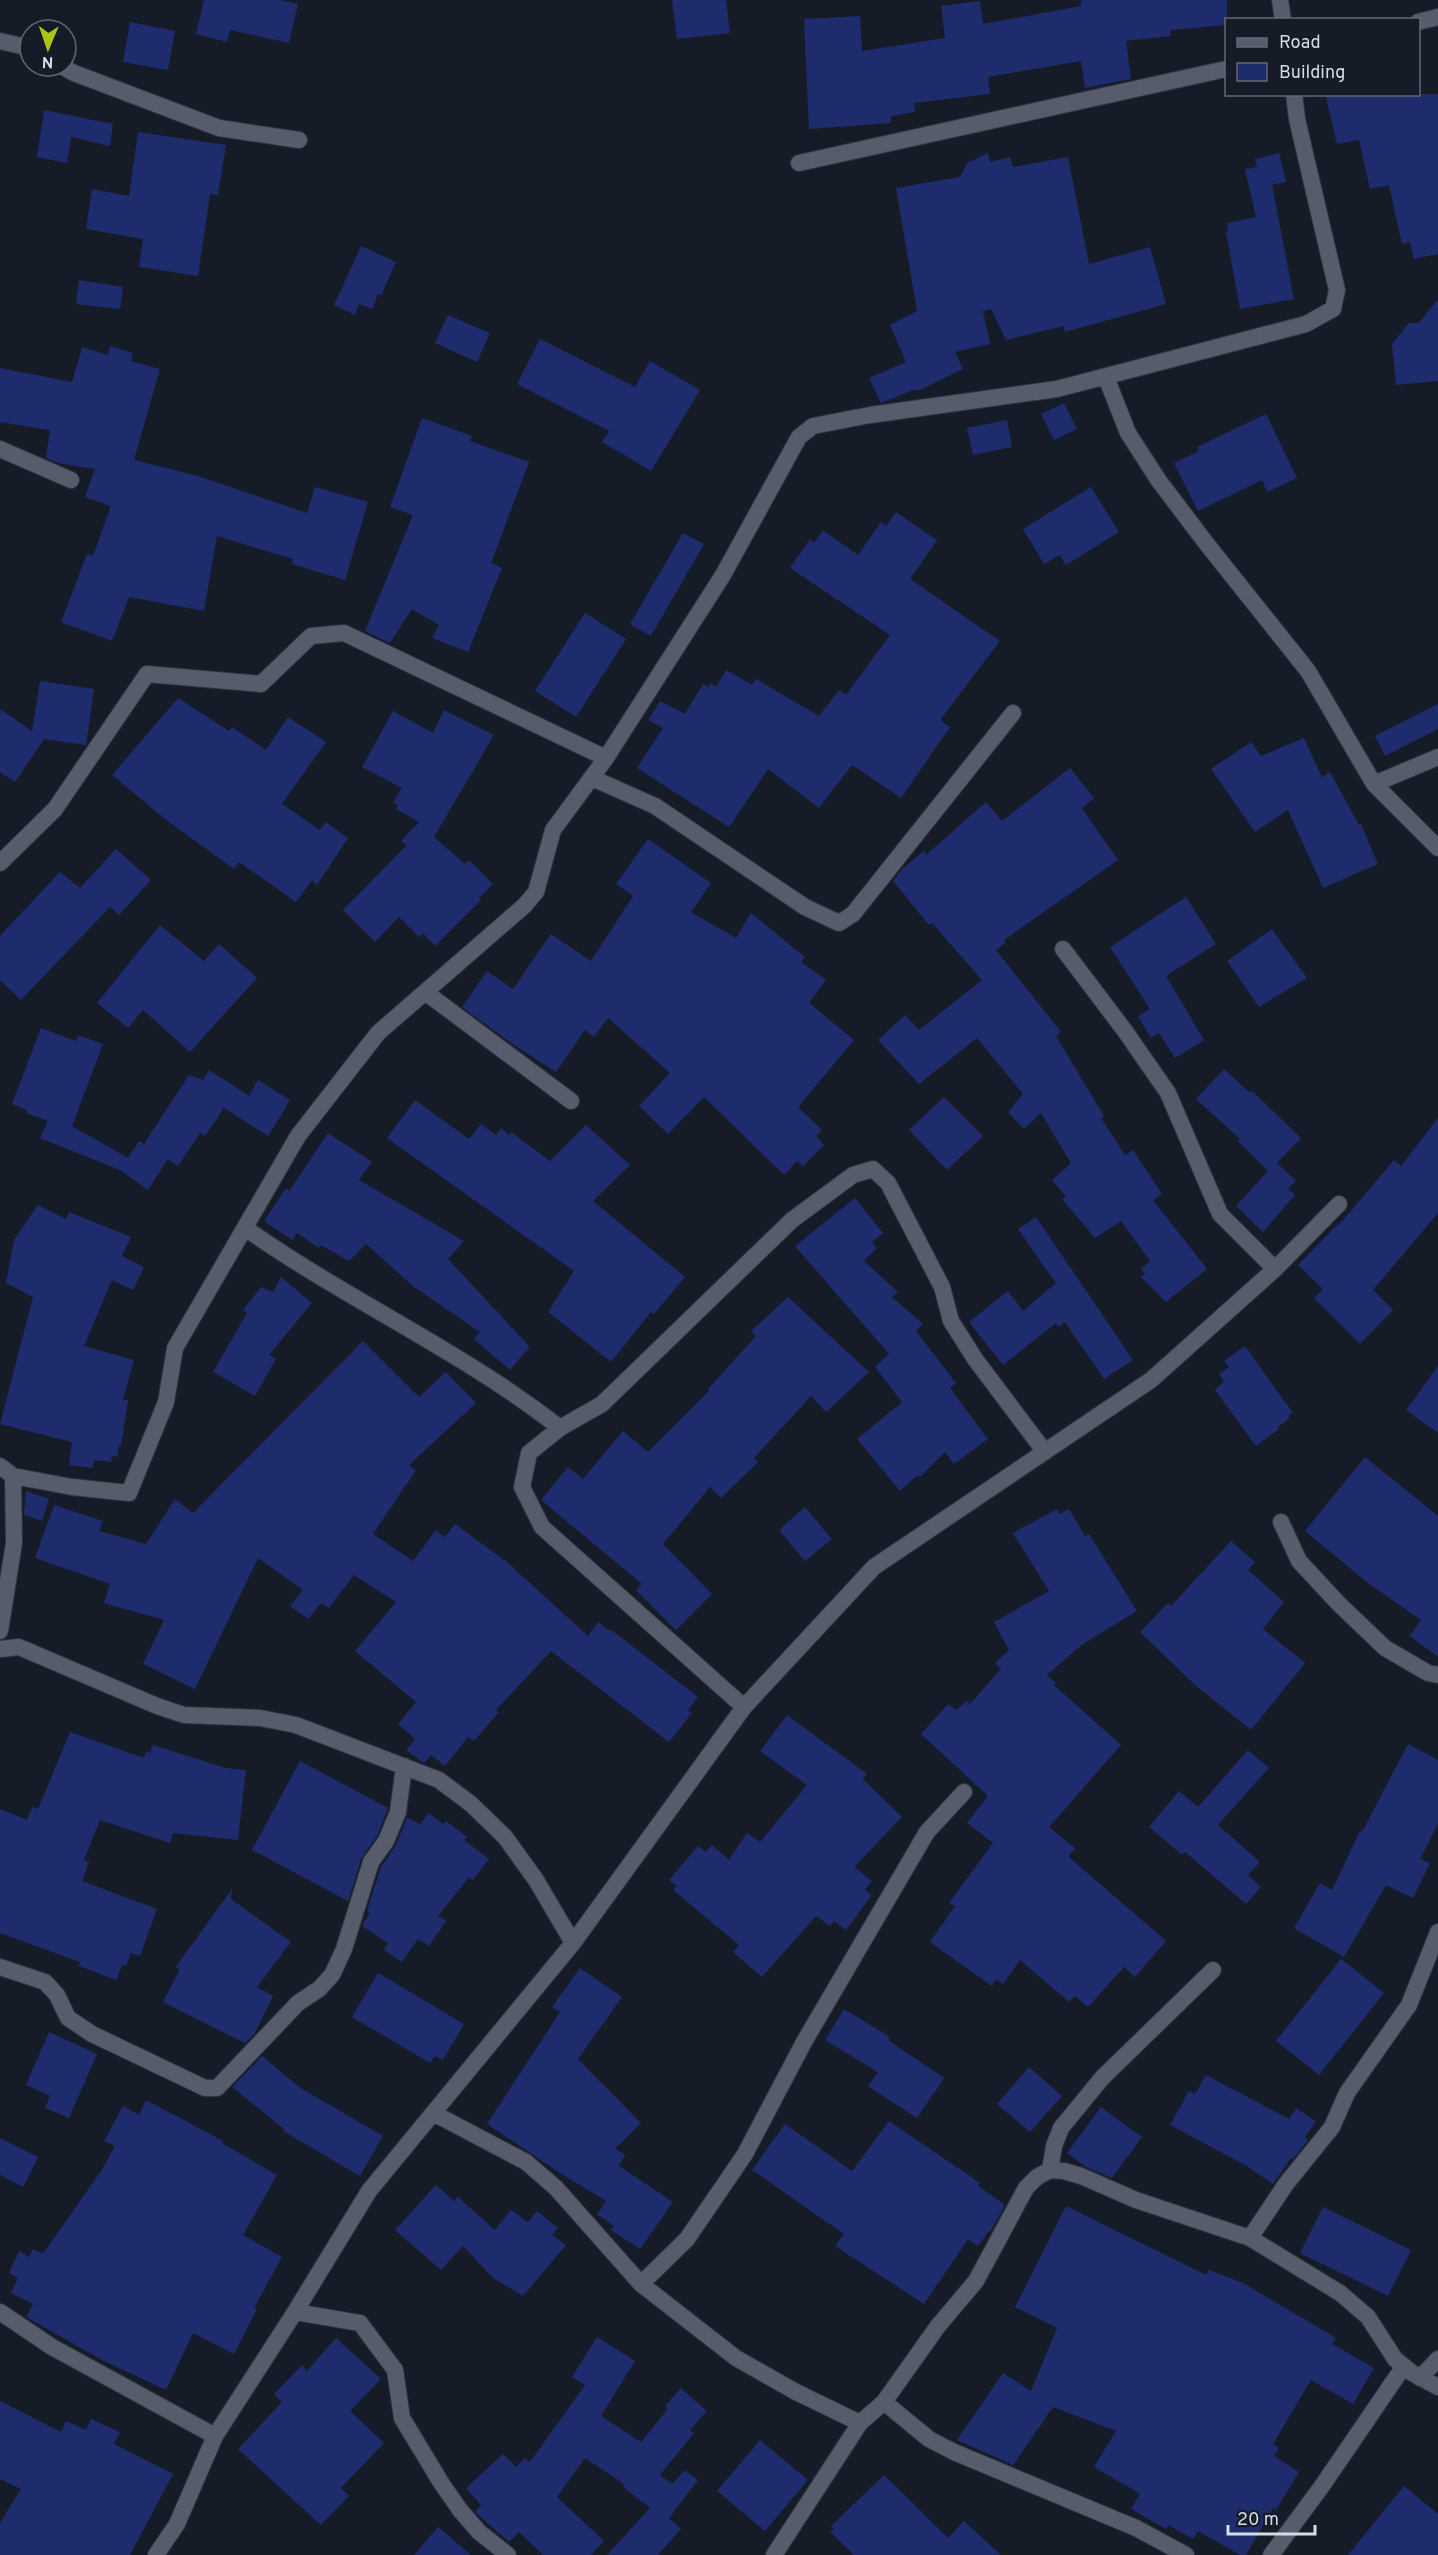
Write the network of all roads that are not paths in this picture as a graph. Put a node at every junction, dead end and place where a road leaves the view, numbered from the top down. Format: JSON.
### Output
{"nodes":[{"id":1,"x":1280,"y":0,"type":"edge"},
{"id":2,"x":1438,"y":17,"type":"edge"},
{"id":3,"x":1283,"y":18,"type":"edge"},
{"id":4,"x":1420,"y":22,"type":"edge"},
{"id":5,"x":0,"y":41,"type":"edge"},
{"id":6,"x":18,"y":45,"type":"edge"},
{"id":7,"x":1225,"y":69,"type":"edge"},
{"id":8,"x":78,"y":75,"type":"edge"},
{"id":9,"x":1294,"y":96,"type":"edge"},
{"id":10,"x":299,"y":140,"type":"dead end"},
{"id":11,"x":799,"y":163,"type":"dead end"},
{"id":12,"x":1106,"y":377,"type":"junction"},
{"id":13,"x":0,"y":449,"type":"edge"},
{"id":14,"x":71,"y":480,"type":"dead end"},
{"id":15,"x":1014,"y":713,"type":"dead end"},
{"id":16,"x":1438,"y":757,"type":"edge"},
{"id":17,"x":606,"y":758,"type":"junction"},
{"id":18,"x":592,"y":778,"type":"junction"},
{"id":19,"x":1374,"y":784,"type":"junction"},
{"id":20,"x":1438,"y":848,"type":"edge"},
{"id":21,"x":0,"y":863,"type":"edge"},
{"id":22,"x":1063,"y":948,"type":"dead end"},
{"id":23,"x":425,"y":992,"type":"junction"},
{"id":24,"x":571,"y":1101,"type":"dead end"},
{"id":25,"x":1339,"y":1204,"type":"dead end"},
{"id":26,"x":245,"y":1228,"type":"junction"},
{"id":27,"x":1275,"y":1269,"type":"junction"},
{"id":28,"x":560,"y":1428,"type":"junction"},
{"id":29,"x":1045,"y":1452,"type":"junction"},
{"id":30,"x":7,"y":1471,"type":"edge"},
{"id":31,"x":1281,"y":1522,"type":"dead end"},
{"id":32,"x":1,"y":1629,"type":"edge"},
{"id":33,"x":19,"y":1647,"type":"junction"},
{"id":34,"x":0,"y":1649,"type":"edge"},
{"id":35,"x":1438,"y":1676,"type":"edge"},
{"id":36,"x":744,"y":1707,"type":"junction"},
{"id":37,"x":404,"y":1766,"type":"junction"},
{"id":38,"x":964,"y":1792,"type":"dead end"},
{"id":39,"x":1438,"y":1932,"type":"edge"},
{"id":40,"x":573,"y":1943,"type":"junction"},
{"id":41,"x":0,"y":1967,"type":"edge"},
{"id":42,"x":1213,"y":1970,"type":"dead end"},
{"id":43,"x":435,"y":2114,"type":"junction"},
{"id":44,"x":1050,"y":2170,"type":"junction"},
{"id":45,"x":1250,"y":2238,"type":"junction"},
{"id":46,"x":640,"y":2284,"type":"junction"},
{"id":47,"x":0,"y":2312,"type":"edge"},
{"id":48,"x":295,"y":2312,"type":"junction"},
{"id":49,"x":1438,"y":2359,"type":"edge"},
{"id":50,"x":1404,"y":2366,"type":"junction"},
{"id":51,"x":1420,"y":2378,"type":"junction"},
{"id":52,"x":1438,"y":2388,"type":"edge"},
{"id":53,"x":884,"y":2402,"type":"junction"},
{"id":54,"x":860,"y":2423,"type":"junction"},
{"id":55,"x":215,"y":2436,"type":"junction"},
{"id":56,"x":156,"y":2555,"type":"edge"},
{"id":57,"x":508,"y":2555,"type":"edge"},
{"id":58,"x":774,"y":2555,"type":"edge"},
{"id":59,"x":1186,"y":2555,"type":"edge"},
{"id":60,"x":1271,"y":2555,"type":"edge"}],
"edges":[{"from":1,"to":3,"type":"street"},
{"from":2,"to":4,"type":"street"},
{"from":5,"to":6,"type":"street"},
{"from":7,"to":11,"type":"street"},
{"from":8,"to":10,"type":"street"},
{"from":9,"to":12,"type":"street"},
{"from":12,"to":17,"type":"street"},
{"from":12,"to":19,"type":"street"},
{"from":13,"to":14,"type":"street"},
{"from":15,"to":18,"type":"street"},
{"from":16,"to":19,"type":"street"},
{"from":17,"to":18,"type":"street"},
{"from":17,"to":21,"type":"street"},
{"from":18,"to":23,"type":"street"},
{"from":19,"to":20,"type":"street"},
{"from":22,"to":27,"type":"street"},
{"from":23,"to":24,"type":"street"},
{"from":23,"to":26,"type":"street"},
{"from":25,"to":27,"type":"street"},
{"from":26,"to":28,"type":"street"},
{"from":26,"to":30,"type":"street"},
{"from":27,"to":29,"type":"street"},
{"from":28,"to":29,"type":"street"},
{"from":28,"to":36,"type":"street"},
{"from":29,"to":36,"type":"street"},
{"from":30,"to":32,"type":"street"},
{"from":31,"to":35,"type":"street"},
{"from":32,"to":33,"type":"street"},
{"from":33,"to":34,"type":"street"},
{"from":33,"to":37,"type":"street"},
{"from":36,"to":40,"type":"street"},
{"from":37,"to":40,"type":"street"},
{"from":37,"to":41,"type":"street"},
{"from":38,"to":46,"type":"street"},
{"from":39,"to":45,"type":"street"},
{"from":40,"to":43,"type":"street"},
{"from":42,"to":44,"type":"street"},
{"from":43,"to":46,"type":"street"},
{"from":43,"to":48,"type":"street"},
{"from":44,"to":45,"type":"street"},
{"from":44,"to":53,"type":"street"},
{"from":45,"to":50,"type":"street"},
{"from":46,"to":54,"type":"street"},
{"from":47,"to":55,"type":"street"},
{"from":48,"to":55,"type":"street"},
{"from":48,"to":57,"type":"street"},
{"from":49,"to":51,"type":"street"},
{"from":50,"to":51,"type":"street"},
{"from":50,"to":60,"type":"street"},
{"from":51,"to":52,"type":"street"},
{"from":53,"to":54,"type":"street"},
{"from":53,"to":59,"type":"street"},
{"from":54,"to":58,"type":"street"},
{"from":55,"to":56,"type":"street"}]}
